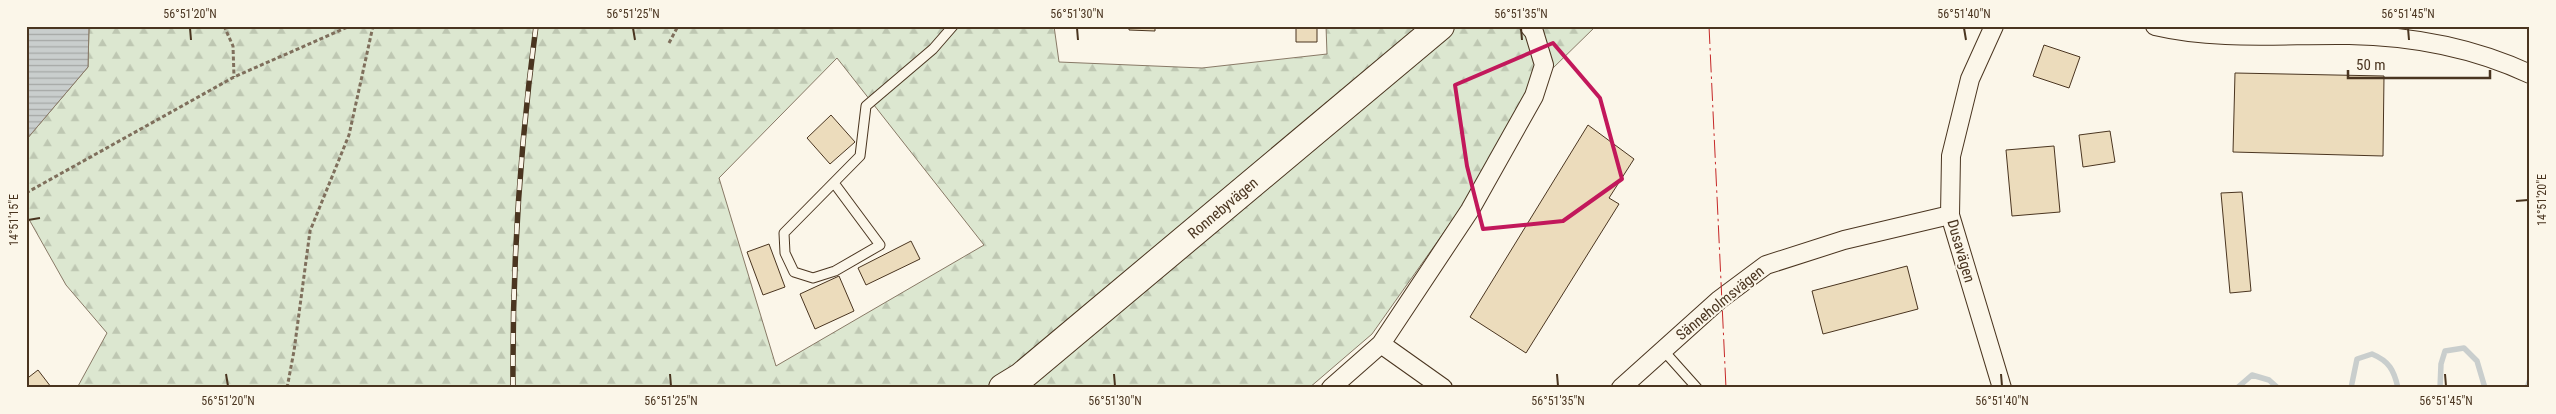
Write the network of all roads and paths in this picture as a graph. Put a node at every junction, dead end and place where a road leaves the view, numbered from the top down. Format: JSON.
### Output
{"nodes":[{"id":1,"x":224,"y":26,"type":"edge"},
{"id":2,"x":350,"y":26,"type":"edge"},
{"id":3,"x":372,"y":26,"type":"edge"},
{"id":4,"x":678,"y":26,"type":"edge"},
{"id":5,"x":953,"y":26,"type":"edge"},
{"id":6,"x":1440,"y":26,"type":"edge"},
{"id":7,"x":1529,"y":26,"type":"edge"},
{"id":8,"x":1994,"y":26,"type":"edge"},
{"id":9,"x":2155,"y":26,"type":"edge"},
{"id":10,"x":669,"y":42,"type":"dead end"},
{"id":11,"x":2530,"y":74,"type":"edge"},
{"id":12,"x":234,"y":77,"type":"junction"},
{"id":13,"x":834,"y":183,"type":"junction"},
{"id":14,"x":26,"y":193,"type":"edge"},
{"id":15,"x":1950,"y":215,"type":"junction"},
{"id":16,"x":1382,"y":344,"type":"junction"},
{"id":17,"x":1664,"y":350,"type":"junction"},
{"id":18,"x":287,"y":388,"type":"edge"},
{"id":19,"x":1003,"y":388,"type":"edge"},
{"id":20,"x":1331,"y":388,"type":"edge"},
{"id":21,"x":1443,"y":388,"type":"edge"},
{"id":22,"x":1621,"y":388,"type":"edge"},
{"id":23,"x":1697,"y":388,"type":"edge"},
{"id":24,"x":2002,"y":388,"type":"edge"}],
"edges":[{"from":1,"to":12,"type":"path"},
{"from":2,"to":12,"type":"path"},
{"from":3,"to":18,"type":"path"},
{"from":4,"to":10,"type":"path"},
{"from":5,"to":13,"type":"lane"},
{"from":6,"to":19,"type":"main road","name":"Ronnebyvägen"},
{"from":7,"to":16,"type":"street"},
{"from":8,"to":15,"type":"street","name":"Dusavägen"},
{"from":9,"to":11,"type":"street"},
{"from":12,"to":14,"type":"path"},
{"from":13,"to":13,"type":"lane"},
{"from":15,"to":17,"type":"street","name":"Sänneholmsvägen"},
{"from":15,"to":24,"type":"street","name":"Dusavägen"},
{"from":16,"to":20,"type":"street"},
{"from":16,"to":21,"type":"street"},
{"from":17,"to":22,"type":"street","name":"Sänneholmsvägen"},
{"from":17,"to":23,"type":"lane"}]}
